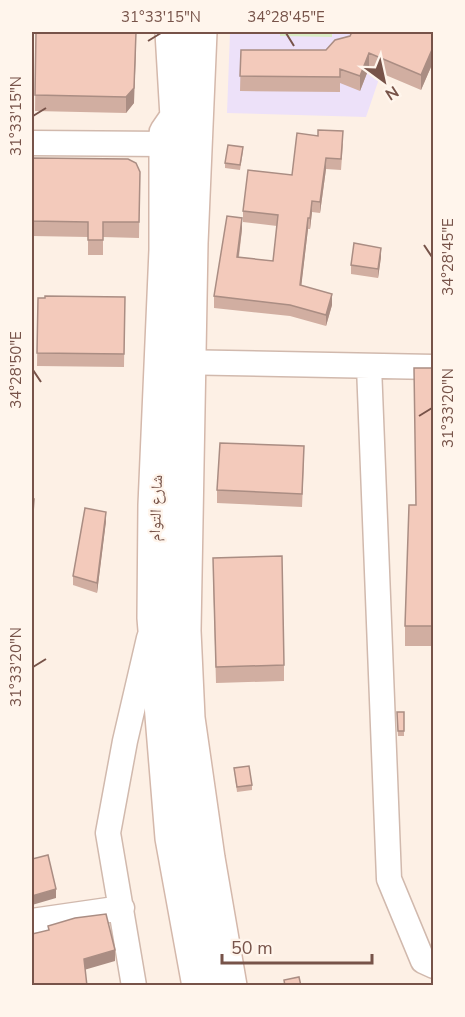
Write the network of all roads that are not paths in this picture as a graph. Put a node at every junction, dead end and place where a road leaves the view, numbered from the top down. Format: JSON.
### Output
{"nodes":[{"id":1,"x":172,"y":32,"type":"edge"},
{"id":2,"x":200,"y":32,"type":"edge"},
{"id":3,"x":32,"y":143,"type":"edge"},
{"id":4,"x":166,"y":144,"type":"junction"},
{"id":5,"x":175,"y":362,"type":"junction"},
{"id":6,"x":369,"y":366,"type":"junction"},
{"id":7,"x":434,"y":367,"type":"edge"},
{"id":8,"x":154,"y":618,"type":"junction"},
{"id":9,"x":122,"y":908,"type":"junction"},
{"id":10,"x":32,"y":921,"type":"edge"},
{"id":11,"x":434,"y":966,"type":"edge"},
{"id":12,"x":134,"y":986,"type":"edge"},
{"id":13,"x":199,"y":986,"type":"edge"},
{"id":14,"x":230,"y":986,"type":"edge"}],
"edges":[{"from":1,"to":4,"type":"main road","name":"شارع التوام"},
{"from":2,"to":5,"type":"main road","name":"شارع التوام"},
{"from":3,"to":4,"type":"street"},
{"from":4,"to":5,"type":"main road","name":"شارع التوام"},
{"from":5,"to":6,"type":"street"},
{"from":5,"to":8,"type":"main road","name":"شارع التوام"},
{"from":5,"to":14,"type":"main road","name":"شارع التوام"},
{"from":6,"to":7,"type":"street"},
{"from":6,"to":11,"type":"street"},
{"from":8,"to":9,"type":"street"},
{"from":8,"to":13,"type":"main road","name":"شارع التوام"},
{"from":9,"to":10,"type":"street"},
{"from":9,"to":12,"type":"street"}]}
